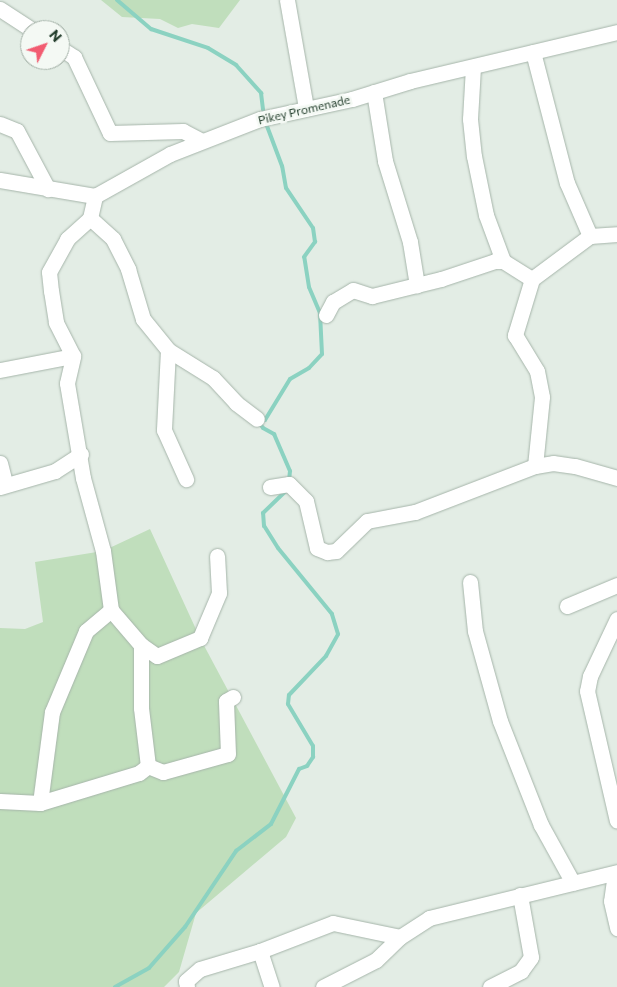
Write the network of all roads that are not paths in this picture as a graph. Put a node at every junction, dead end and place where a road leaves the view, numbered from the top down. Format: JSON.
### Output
{"nodes":[{"id":1,"x":287,"y":0,"type":"edge"},
{"id":2,"x":0,"y":9,"type":"edge"},
{"id":3,"x":20,"y":22,"type":"edge"},
{"id":4,"x":617,"y":32,"type":"edge"},
{"id":5,"x":533,"y":52,"type":"junction"},
{"id":6,"x":70,"y":54,"type":"edge"},
{"id":7,"x":473,"y":67,"type":"junction"},
{"id":8,"x":374,"y":92,"type":"junction"},
{"id":9,"x":306,"y":108,"type":"junction"},
{"id":10,"x":0,"y":124,"type":"edge"},
{"id":11,"x":200,"y":140,"type":"junction"},
{"id":12,"x":0,"y":180,"type":"edge"},
{"id":13,"x":48,"y":189,"type":"junction"},
{"id":14,"x":95,"y":196,"type":"junction"},
{"id":15,"x":90,"y":218,"type":"junction"},
{"id":16,"x":617,"y":234,"type":"edge"},
{"id":17,"x":590,"y":236,"type":"junction"},
{"id":18,"x":503,"y":262,"type":"junction"},
{"id":19,"x":532,"y":279,"type":"junction"},
{"id":20,"x":418,"y":284,"type":"junction"},
{"id":21,"x":326,"y":315,"type":"dead end"},
{"id":22,"x":168,"y":350,"type":"junction"},
{"id":23,"x":73,"y":356,"type":"junction"},
{"id":24,"x":0,"y":370,"type":"edge"},
{"id":25,"x":257,"y":419,"type":"dead end"},
{"id":26,"x":81,"y":454,"type":"junction"},
{"id":27,"x":0,"y":463,"type":"edge"},
{"id":28,"x":535,"y":466,"type":"junction"},
{"id":29,"x":617,"y":478,"type":"edge"},
{"id":30,"x":186,"y":479,"type":"dead end"},
{"id":31,"x":3,"y":485,"type":"edge"},
{"id":32,"x":270,"y":487,"type":"dead end"},
{"id":33,"x":217,"y":556,"type":"dead end"},
{"id":34,"x":470,"y":582,"type":"dead end"},
{"id":35,"x":617,"y":584,"type":"edge"},
{"id":36,"x":567,"y":606,"type":"dead end"},
{"id":37,"x":112,"y":610,"type":"junction"},
{"id":38,"x":617,"y":619,"type":"edge"},
{"id":39,"x":141,"y":646,"type":"junction"},
{"id":40,"x":233,"y":697,"type":"dead end"},
{"id":41,"x":148,"y":766,"type":"junction"},
{"id":42,"x":0,"y":801,"type":"edge"},
{"id":43,"x":40,"y":803,"type":"junction"},
{"id":44,"x":617,"y":821,"type":"edge"},
{"id":45,"x":616,"y":872,"type":"edge"},
{"id":46,"x":573,"y":883,"type":"junction"},
{"id":47,"x":520,"y":895,"type":"junction"},
{"id":48,"x":617,"y":928,"type":"edge"},
{"id":49,"x":400,"y":937,"type":"junction"},
{"id":50,"x":260,"y":951,"type":"junction"},
{"id":51,"x":187,"y":987,"type":"edge"},
{"id":52,"x":272,"y":987,"type":"edge"},
{"id":53,"x":323,"y":987,"type":"edge"},
{"id":54,"x":490,"y":987,"type":"edge"}],
"edges":[{"from":1,"to":9,"type":"street"},
{"from":2,"to":3,"type":"street"},
{"from":4,"to":5,"type":"street","name":"Pikey Promenade"},
{"from":5,"to":7,"type":"street","name":"Pikey Promenade"},
{"from":5,"to":17,"type":"street"},
{"from":6,"to":11,"type":"street"},
{"from":7,"to":8,"type":"street","name":"Pikey Promenade"},
{"from":7,"to":18,"type":"street"},
{"from":8,"to":9,"type":"street","name":"Pikey Promenade"},
{"from":8,"to":20,"type":"street"},
{"from":9,"to":11,"type":"street","name":"Pikey Promenade"},
{"from":10,"to":13,"type":"street"},
{"from":11,"to":14,"type":"street","name":"Pikey Promenade"},
{"from":12,"to":13,"type":"street"},
{"from":13,"to":14,"type":"street"},
{"from":14,"to":15,"type":"street"},
{"from":15,"to":22,"type":"street"},
{"from":15,"to":23,"type":"street"},
{"from":16,"to":17,"type":"street"},
{"from":17,"to":19,"type":"street"},
{"from":18,"to":19,"type":"street"},
{"from":18,"to":20,"type":"street"},
{"from":19,"to":28,"type":"street"},
{"from":20,"to":21,"type":"street"},
{"from":22,"to":25,"type":"street"},
{"from":22,"to":30,"type":"street"},
{"from":23,"to":24,"type":"street"},
{"from":23,"to":26,"type":"street"},
{"from":26,"to":31,"type":"street"},
{"from":26,"to":37,"type":"street"},
{"from":27,"to":31,"type":"street"},
{"from":28,"to":29,"type":"street"},
{"from":28,"to":32,"type":"street"},
{"from":33,"to":39,"type":"street"},
{"from":34,"to":46,"type":"street"},
{"from":35,"to":36,"type":"street"},
{"from":37,"to":39,"type":"street"},
{"from":37,"to":43,"type":"street"},
{"from":38,"to":44,"type":"street"},
{"from":39,"to":41,"type":"street"},
{"from":40,"to":41,"type":"street"},
{"from":41,"to":43,"type":"street"},
{"from":42,"to":43,"type":"street"},
{"from":45,"to":46,"type":"street"},
{"from":45,"to":48,"type":"street"},
{"from":46,"to":47,"type":"street"},
{"from":47,"to":49,"type":"street"},
{"from":47,"to":54,"type":"street"},
{"from":49,"to":50,"type":"street"},
{"from":49,"to":53,"type":"street"},
{"from":50,"to":51,"type":"street"},
{"from":50,"to":52,"type":"street"}]}
